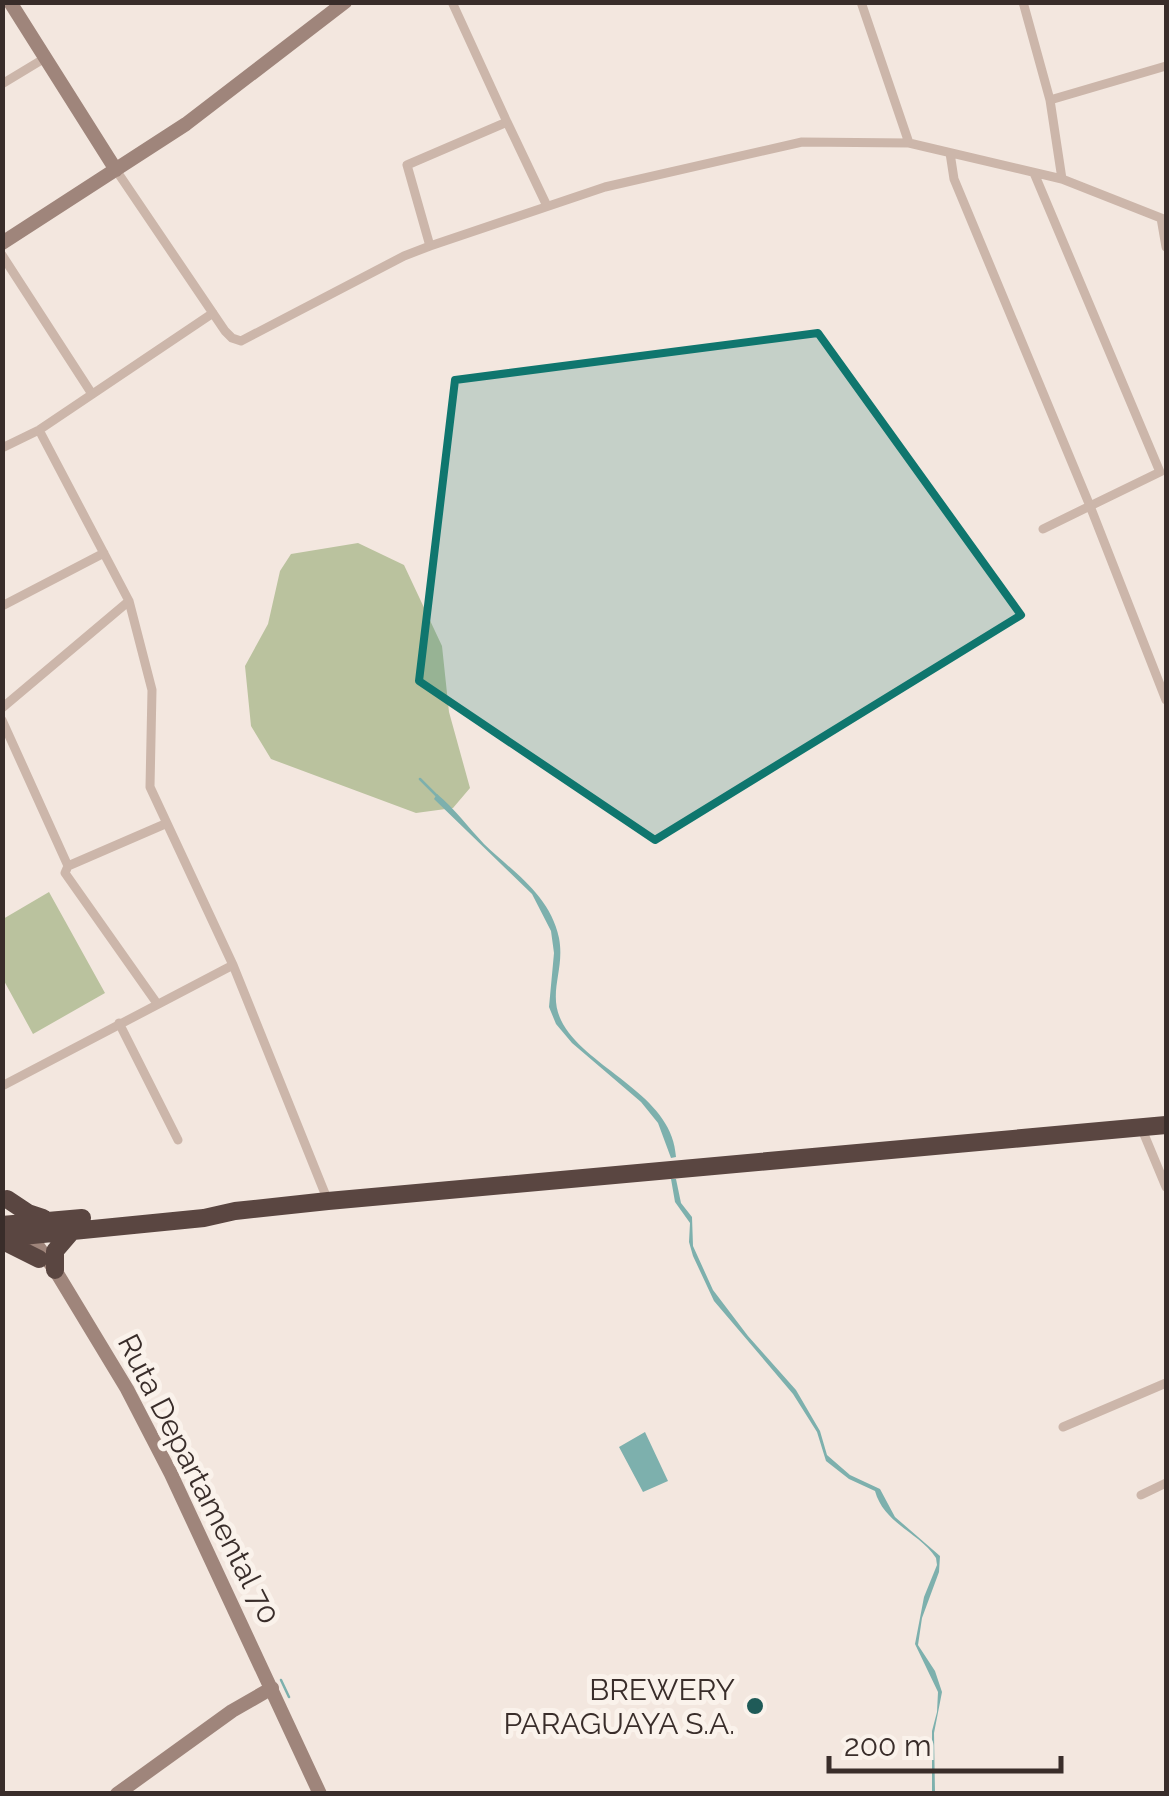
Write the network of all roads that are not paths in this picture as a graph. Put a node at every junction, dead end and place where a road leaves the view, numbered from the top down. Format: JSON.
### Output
{"nodes":[{"id":1,"x":10,"y":2,"type":"edge"},
{"id":2,"x":345,"y":2,"type":"edge"},
{"id":3,"x":452,"y":2,"type":"edge"},
{"id":4,"x":860,"y":2,"type":"edge"},
{"id":5,"x":1023,"y":2,"type":"edge"},
{"id":6,"x":45,"y":58,"type":"junction"},
{"id":7,"x":1166,"y":66,"type":"edge"},
{"id":8,"x":2,"y":84,"type":"edge"},
{"id":9,"x":1050,"y":100,"type":"junction"},
{"id":10,"x":507,"y":122,"type":"junction"},
{"id":11,"x":908,"y":143,"type":"junction"},
{"id":12,"x":950,"y":153,"type":"junction"},
{"id":13,"x":116,"y":170,"type":"junction"},
{"id":14,"x":1034,"y":173,"type":"junction"},
{"id":15,"x":1062,"y":179,"type":"junction"},
{"id":16,"x":547,"y":206,"type":"junction"},
{"id":17,"x":1164,"y":219,"type":"edge"},
{"id":18,"x":2,"y":244,"type":"edge"},
{"id":19,"x":430,"y":246,"type":"junction"},
{"id":20,"x":1166,"y":247,"type":"edge"},
{"id":21,"x":2,"y":256,"type":"edge"},
{"id":22,"x":213,"y":313,"type":"junction"},
{"id":23,"x":92,"y":394,"type":"junction"},
{"id":24,"x":39,"y":430,"type":"junction"},
{"id":25,"x":2,"y":448,"type":"edge"},
{"id":26,"x":1090,"y":506,"type":"junction"},
{"id":27,"x":1043,"y":528,"type":"dead end"},
{"id":28,"x":104,"y":553,"type":"junction"},
{"id":29,"x":129,"y":601,"type":"junction"},
{"id":30,"x":2,"y":606,"type":"edge"},
{"id":31,"x":1166,"y":700,"type":"edge"},
{"id":32,"x":2,"y":708,"type":"edge"},
{"id":33,"x":2,"y":720,"type":"edge"},
{"id":34,"x":165,"y":824,"type":"junction"},
{"id":35,"x":68,"y":866,"type":"junction"},
{"id":36,"x":232,"y":965,"type":"junction"},
{"id":37,"x":156,"y":1002,"type":"junction"},
{"id":38,"x":118,"y":1023,"type":"junction"},
{"id":39,"x":2,"y":1086,"type":"edge"},
{"id":40,"x":1166,"y":1124,"type":"edge"},
{"id":41,"x":1140,"y":1127,"type":"junction"},
{"id":42,"x":178,"y":1140,"type":"dead end"},
{"id":43,"x":1166,"y":1186,"type":"edge"},
{"id":44,"x":4,"y":1199,"type":"edge"},
{"id":45,"x":328,"y":1201,"type":"junction"},
{"id":46,"x":235,"y":1211,"type":"junction"},
{"id":47,"x":53,"y":1220,"type":"junction"},
{"id":48,"x":73,"y":1230,"type":"junction"},
{"id":49,"x":14,"y":1232,"type":"edge"},
{"id":50,"x":47,"y":1264,"type":"junction"},
{"id":51,"x":1166,"y":1384,"type":"edge"},
{"id":52,"x":1063,"y":1427,"type":"dead end"},
{"id":53,"x":1166,"y":1483,"type":"edge"},
{"id":54,"x":1141,"y":1495,"type":"dead end"},
{"id":55,"x":272,"y":1688,"type":"junction"},
{"id":56,"x":116,"y":1794,"type":"edge"},
{"id":57,"x":320,"y":1794,"type":"edge"}],
"edges":[{"from":1,"to":6,"type":"main road"},
{"from":2,"to":13,"type":"main road"},
{"from":3,"to":10,"type":"street"},
{"from":4,"to":11,"type":"street"},
{"from":5,"to":9,"type":"street"},
{"from":6,"to":8,"type":"street"},
{"from":6,"to":13,"type":"main road"},
{"from":7,"to":9,"type":"street"},
{"from":9,"to":15,"type":"street"},
{"from":10,"to":16,"type":"street"},
{"from":10,"to":19,"type":"street"},
{"from":11,"to":12,"type":"street"},
{"from":11,"to":16,"type":"street"},
{"from":12,"to":14,"type":"street"},
{"from":12,"to":26,"type":"street"},
{"from":13,"to":18,"type":"main road"},
{"from":13,"to":22,"type":"street"},
{"from":14,"to":15,"type":"street"},
{"from":14,"to":26,"type":"street"},
{"from":15,"to":17,"type":"street"},
{"from":16,"to":19,"type":"street"},
{"from":17,"to":20,"type":"street"},
{"from":19,"to":22,"type":"street"},
{"from":21,"to":23,"type":"street"},
{"from":22,"to":23,"type":"street"},
{"from":23,"to":24,"type":"street"},
{"from":24,"to":25,"type":"street"},
{"from":24,"to":28,"type":"street"},
{"from":26,"to":27,"type":"street"},
{"from":26,"to":31,"type":"street"},
{"from":28,"to":29,"type":"street"},
{"from":28,"to":30,"type":"street"},
{"from":29,"to":32,"type":"street"},
{"from":29,"to":34,"type":"street"},
{"from":33,"to":35,"type":"street"},
{"from":34,"to":35,"type":"street"},
{"from":34,"to":36,"type":"street"},
{"from":35,"to":37,"type":"street"},
{"from":36,"to":37,"type":"street"},
{"from":36,"to":45,"type":"street"},
{"from":37,"to":38,"type":"street"},
{"from":38,"to":39,"type":"street"},
{"from":38,"to":42,"type":"street"},
{"from":40,"to":41,"type":"highway"},
{"from":41,"to":43,"type":"street"},
{"from":41,"to":45,"type":"highway"},
{"from":44,"to":47,"type":"highway"},
{"from":44,"to":49,"type":"main road"},
{"from":45,"to":46,"type":"highway"},
{"from":46,"to":47,"type":"highway"},
{"from":46,"to":48,"type":"highway"},
{"from":47,"to":49,"type":"highway"},
{"from":48,"to":49,"type":"highway"},
{"from":48,"to":50,"type":"highway"},
{"from":49,"to":50,"type":"highway"},
{"from":49,"to":50,"type":"main road","name":"Ruta Departamental 70"},
{"from":50,"to":55,"type":"main road","name":"Ruta Departamental 70"},
{"from":51,"to":52,"type":"street"},
{"from":53,"to":54,"type":"street"},
{"from":55,"to":56,"type":"main road"},
{"from":55,"to":57,"type":"main road","name":"Ruta Departamental 70"}]}
